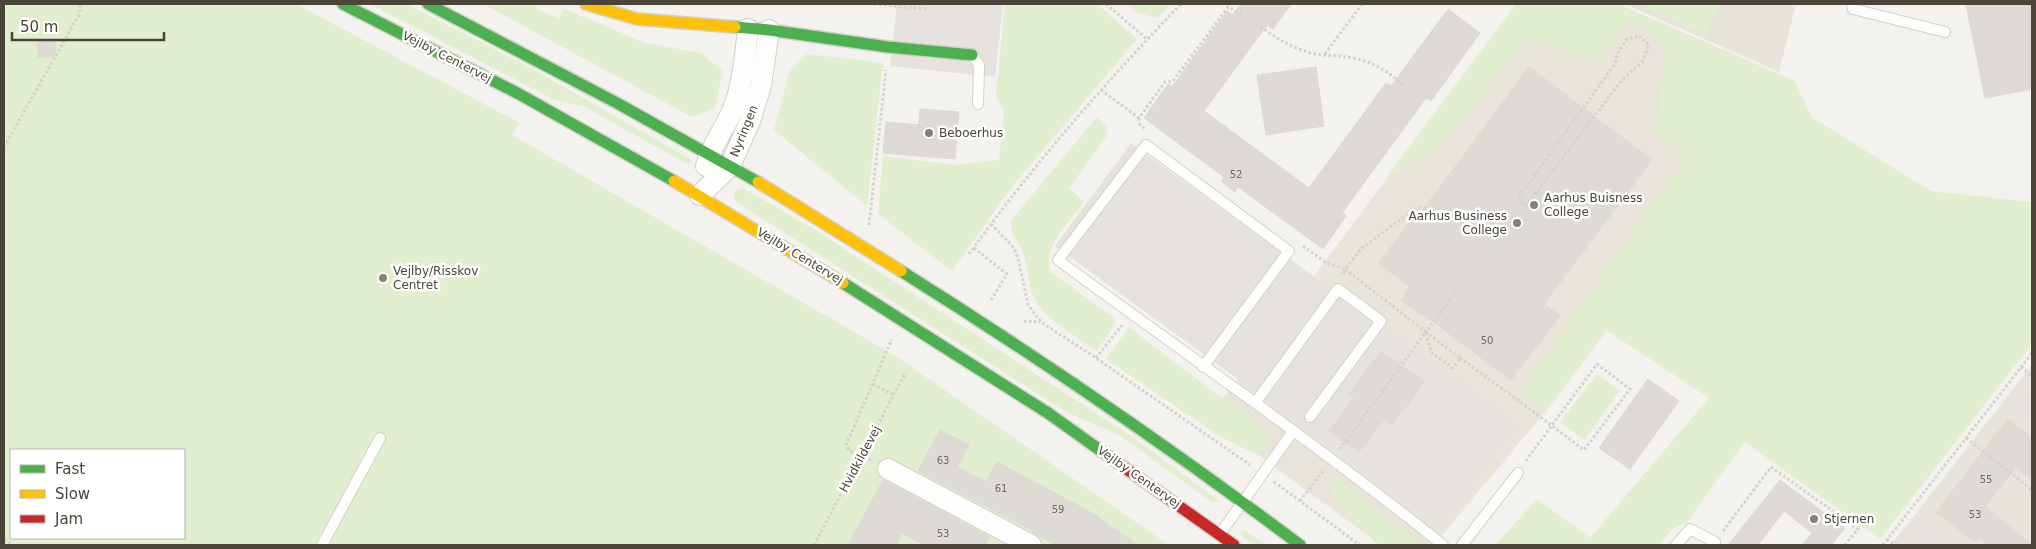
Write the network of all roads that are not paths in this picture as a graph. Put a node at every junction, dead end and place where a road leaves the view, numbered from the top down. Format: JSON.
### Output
{"nodes":[{"id":1,"x":344,"y":4,"type":"edge"},
{"id":2,"x":428,"y":4,"type":"edge"},
{"id":3,"x":586,"y":4,"type":"edge"},
{"id":4,"x":1852,"y":4,"type":"edge"},
{"id":5,"x":748,"y":28,"type":"junction"},
{"id":6,"x":769,"y":30,"type":"junction"},
{"id":7,"x":1945,"y":32,"type":"dead end"},
{"id":8,"x":972,"y":55,"type":"joint"},
{"id":9,"x":978,"y":104,"type":"dead end"},
{"id":10,"x":709,"y":154,"type":"junction"},
{"id":11,"x":730,"y":166,"type":"junction"},
{"id":12,"x":700,"y":195,"type":"junction"},
{"id":13,"x":1204,"y":367,"type":"junction"},
{"id":14,"x":1255,"y":403,"type":"junction"},
{"id":15,"x":1310,"y":417,"type":"dead end"},
{"id":16,"x":1293,"y":431,"type":"junction"},
{"id":17,"x":380,"y":438,"type":"dead end"},
{"id":18,"x":888,"y":468,"type":"dead end"},
{"id":19,"x":1518,"y":473,"type":"road end"},
{"id":20,"x":1243,"y":502,"type":"junction"},
{"id":21,"x":1219,"y":534,"type":"junction"},
{"id":22,"x":1714,"y":542,"type":"road end"},
{"id":23,"x":322,"y":545,"type":"edge"},
{"id":24,"x":1031,"y":545,"type":"edge"},
{"id":25,"x":1211,"y":545,"type":"edge"},
{"id":26,"x":1234,"y":545,"type":"edge"},
{"id":27,"x":1300,"y":545,"type":"edge"},
{"id":28,"x":1443,"y":545,"type":"edge"},
{"id":29,"x":1462,"y":545,"type":"edge"},
{"id":30,"x":1676,"y":545,"type":"edge"}],
"edges":[{"from":1,"to":12,"type":"street","name":"Vejlby Centervej"},
{"from":2,"to":10,"type":"street"},
{"from":3,"to":5,"type":"street"},
{"from":4,"to":7,"type":"lane"},
{"from":5,"to":6,"type":"street"},
{"from":5,"to":10,"type":"street","name":"Nyringen"},
{"from":6,"to":8,"type":"street"},
{"from":6,"to":11,"type":"street","name":"Nyringen"},
{"from":8,"to":9,"type":"lane"},
{"from":10,"to":11,"type":"street"},
{"from":10,"to":12,"type":"street","name":"Nyringen"},
{"from":11,"to":12,"type":"street","name":"Nyringen"},
{"from":11,"to":20,"type":"street"},
{"from":12,"to":21,"type":"street","name":"Vejlby Centervej"},
{"from":13,"to":13,"type":"lane"},
{"from":13,"to":14,"type":"lane"},
{"from":14,"to":15,"type":"lane"},
{"from":14,"to":16,"type":"lane"},
{"from":16,"to":20,"type":"lane"},
{"from":16,"to":28,"type":"lane"},
{"from":17,"to":23,"type":"lane"},
{"from":18,"to":24,"type":"street"},
{"from":19,"to":29,"type":"lane"},
{"from":20,"to":21,"type":"lane"},
{"from":20,"to":27,"type":"street"},
{"from":21,"to":25,"type":"lane"},
{"from":21,"to":26,"type":"street","name":"Vejlby Centervej"},
{"from":22,"to":30,"type":"lane"}]}
